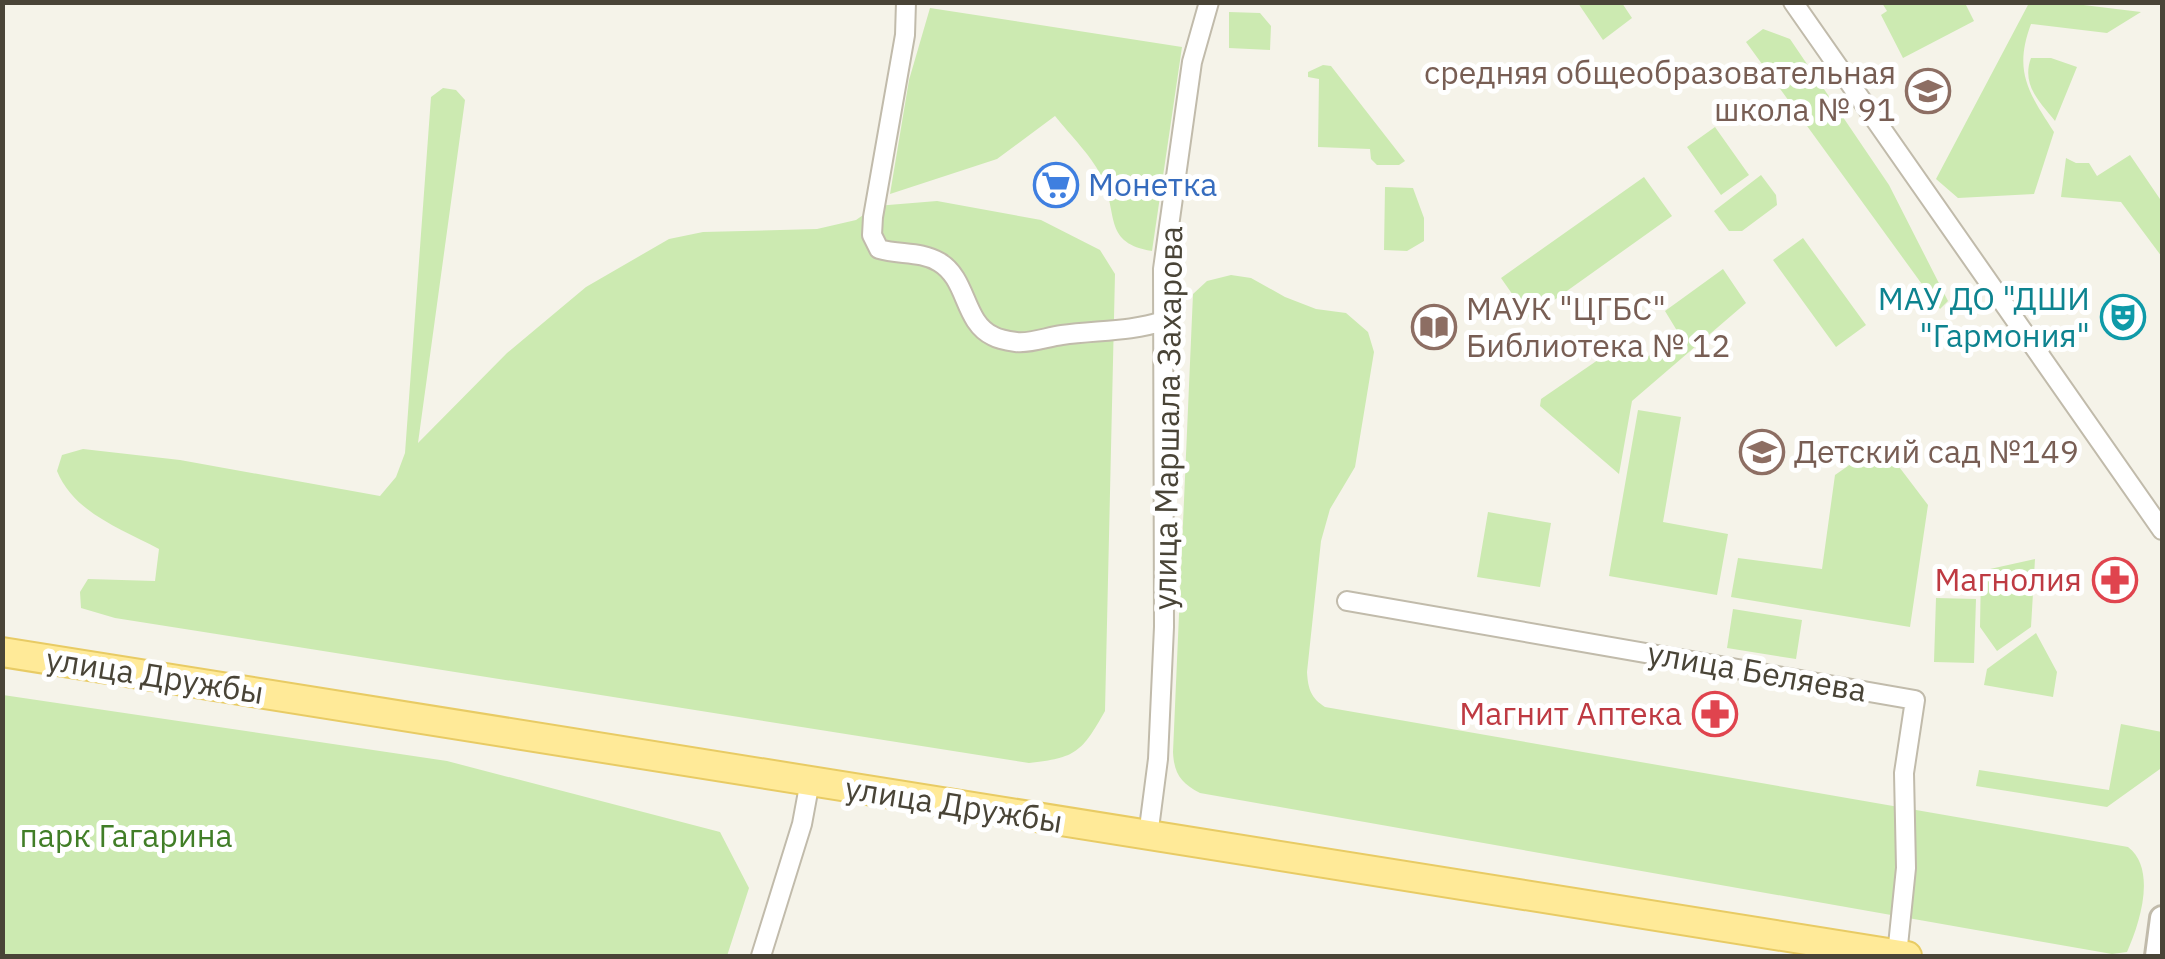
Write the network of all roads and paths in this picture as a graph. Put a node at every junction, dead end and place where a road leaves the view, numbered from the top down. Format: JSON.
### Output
{"nodes":[{"id":1,"x":1209,"y":2,"type":"edge"},
{"id":2,"x":1793,"y":2,"type":"edge"},
{"id":3,"x":902,"y":3,"type":"edge"},
{"id":4,"x":1162,"y":321,"type":"junction"},
{"id":5,"x":2162,"y":530,"type":"edge"},
{"id":6,"x":1347,"y":602,"type":"dead end"},
{"id":7,"x":2,"y":652,"type":"edge"},
{"id":8,"x":810,"y":781,"type":"junction"},
{"id":9,"x":1148,"y":836,"type":"junction"},
{"id":10,"x":2162,"y":918,"type":"edge"},
{"id":11,"x":762,"y":956,"type":"edge"},
{"id":12,"x":1902,"y":956,"type":"edge"},
{"id":13,"x":2157,"y":956,"type":"edge"}],
"edges":[{"from":1,"to":4,"type":"street","name":"улица Маршала Захарова"},
{"from":2,"to":5,"type":"street"},
{"from":3,"to":4,"type":"street"},
{"from":4,"to":9,"type":"street","name":"улица Маршала Захарова"},
{"from":6,"to":12,"type":"street","name":"улица Беляева"},
{"from":7,"to":8,"type":"main road","name":"улица Дружбы"},
{"from":8,"to":9,"type":"main road","name":"улица Дружбы"},
{"from":8,"to":11,"type":"street"},
{"from":9,"to":12,"type":"main road","name":"улица Дружбы"},
{"from":10,"to":13,"type":"street"}]}
